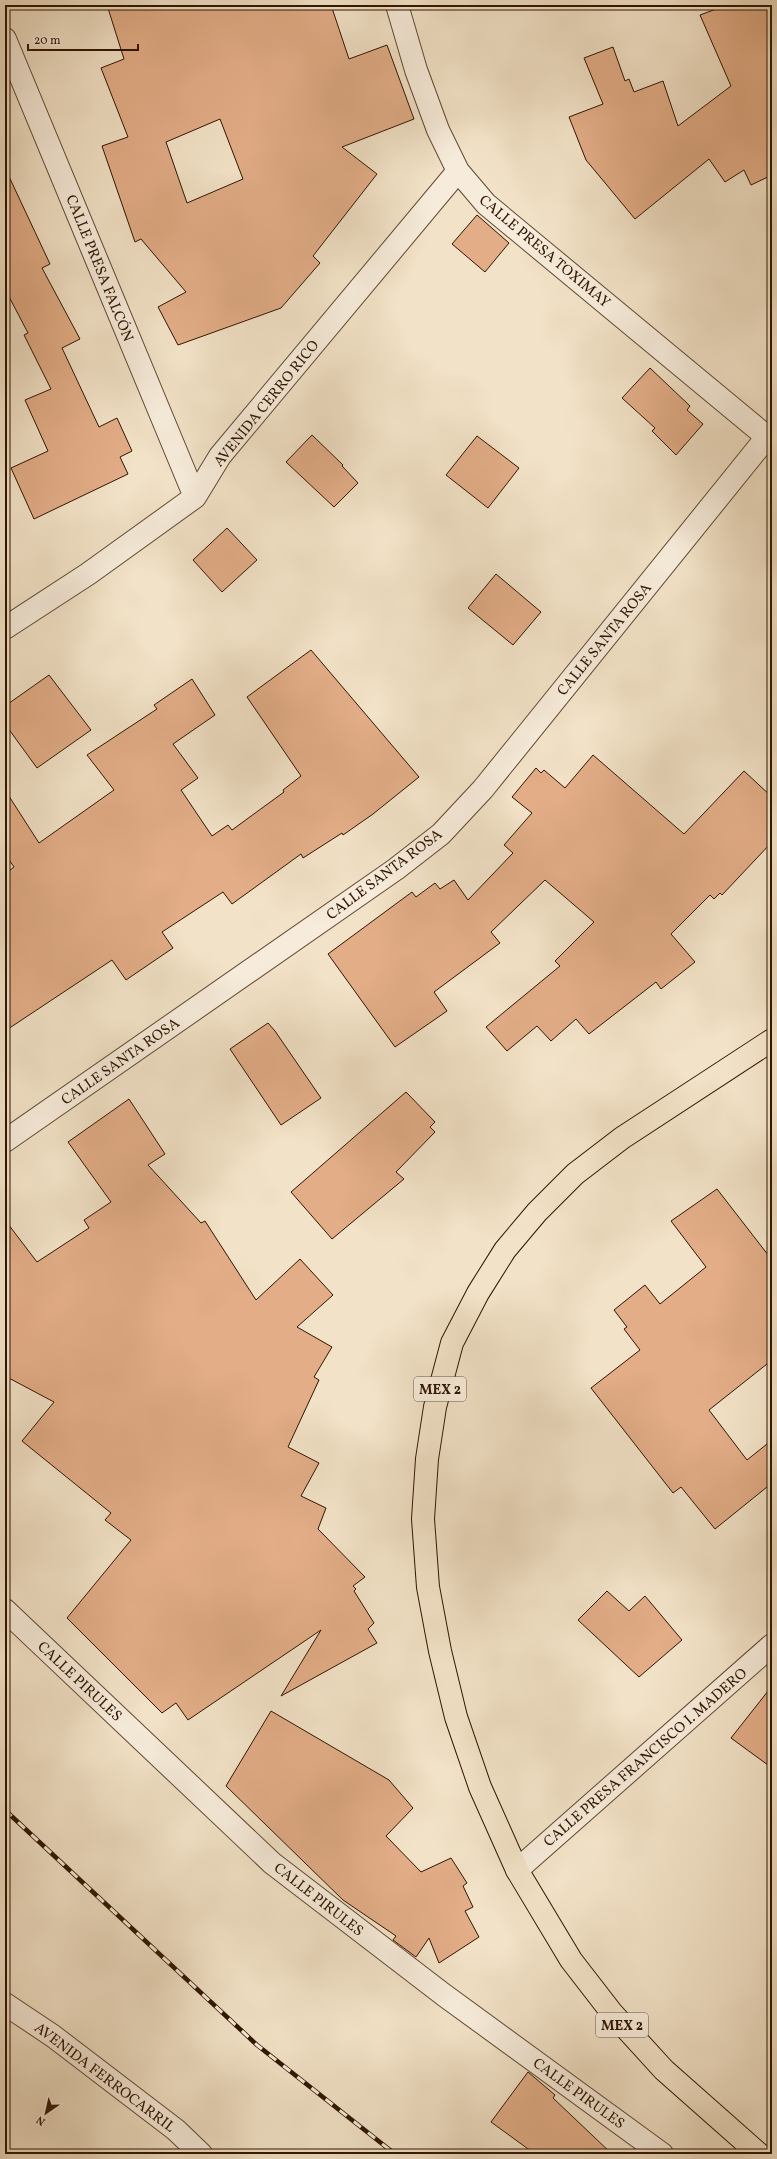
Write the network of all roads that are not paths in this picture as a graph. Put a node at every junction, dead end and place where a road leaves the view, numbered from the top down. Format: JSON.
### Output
{"nodes":[{"id":1,"x":396,"y":5,"type":"edge"},
{"id":2,"x":5,"y":39,"type":"edge"},
{"id":3,"x":458,"y":171,"type":"junction"},
{"id":4,"x":770,"y":439,"type":"edge"},
{"id":5,"x":195,"y":497,"type":"junction"},
{"id":6,"x":5,"y":628,"type":"edge"},
{"id":7,"x":772,"y":1040,"type":"edge"},
{"id":8,"x":5,"y":1141,"type":"edge"},
{"id":9,"x":5,"y":1610,"type":"edge"},
{"id":10,"x":772,"y":1644,"type":"edge"},
{"id":11,"x":517,"y":1870,"type":"junction"},
{"id":12,"x":5,"y":2004,"type":"edge"},
{"id":13,"x":201,"y":2154,"type":"edge"},
{"id":14,"x":662,"y":2154,"type":"edge"},
{"id":15,"x":758,"y":2154,"type":"edge"}],
"edges":[{"from":1,"to":3,"type":"street","name":"CALLE PRESA TOXIMAY"},
{"from":2,"to":5,"type":"street","name":"CALLE PRESA FALCÓN"},
{"from":3,"to":4,"type":"street","name":"CALLE PRESA TOXIMAY"},
{"from":3,"to":5,"type":"street","name":"AVENIDA CERRO RICO"},
{"from":4,"to":8,"type":"street","name":"CALLE SANTA ROSA"},
{"from":5,"to":6,"type":"street","name":"AVENIDA CERRO RICO"},
{"from":7,"to":11,"type":"main road","number":"MEX 2"},
{"from":9,"to":14,"type":"street","name":"CALLE PIRULES"},
{"from":10,"to":11,"type":"street","name":"CALLE PRESA FRANCISCO I. MADERO"},
{"from":11,"to":15,"type":"main road","number":"MEX 2"},
{"from":12,"to":13,"type":"street","name":"AVENIDA FERROCARRIL"}]}
